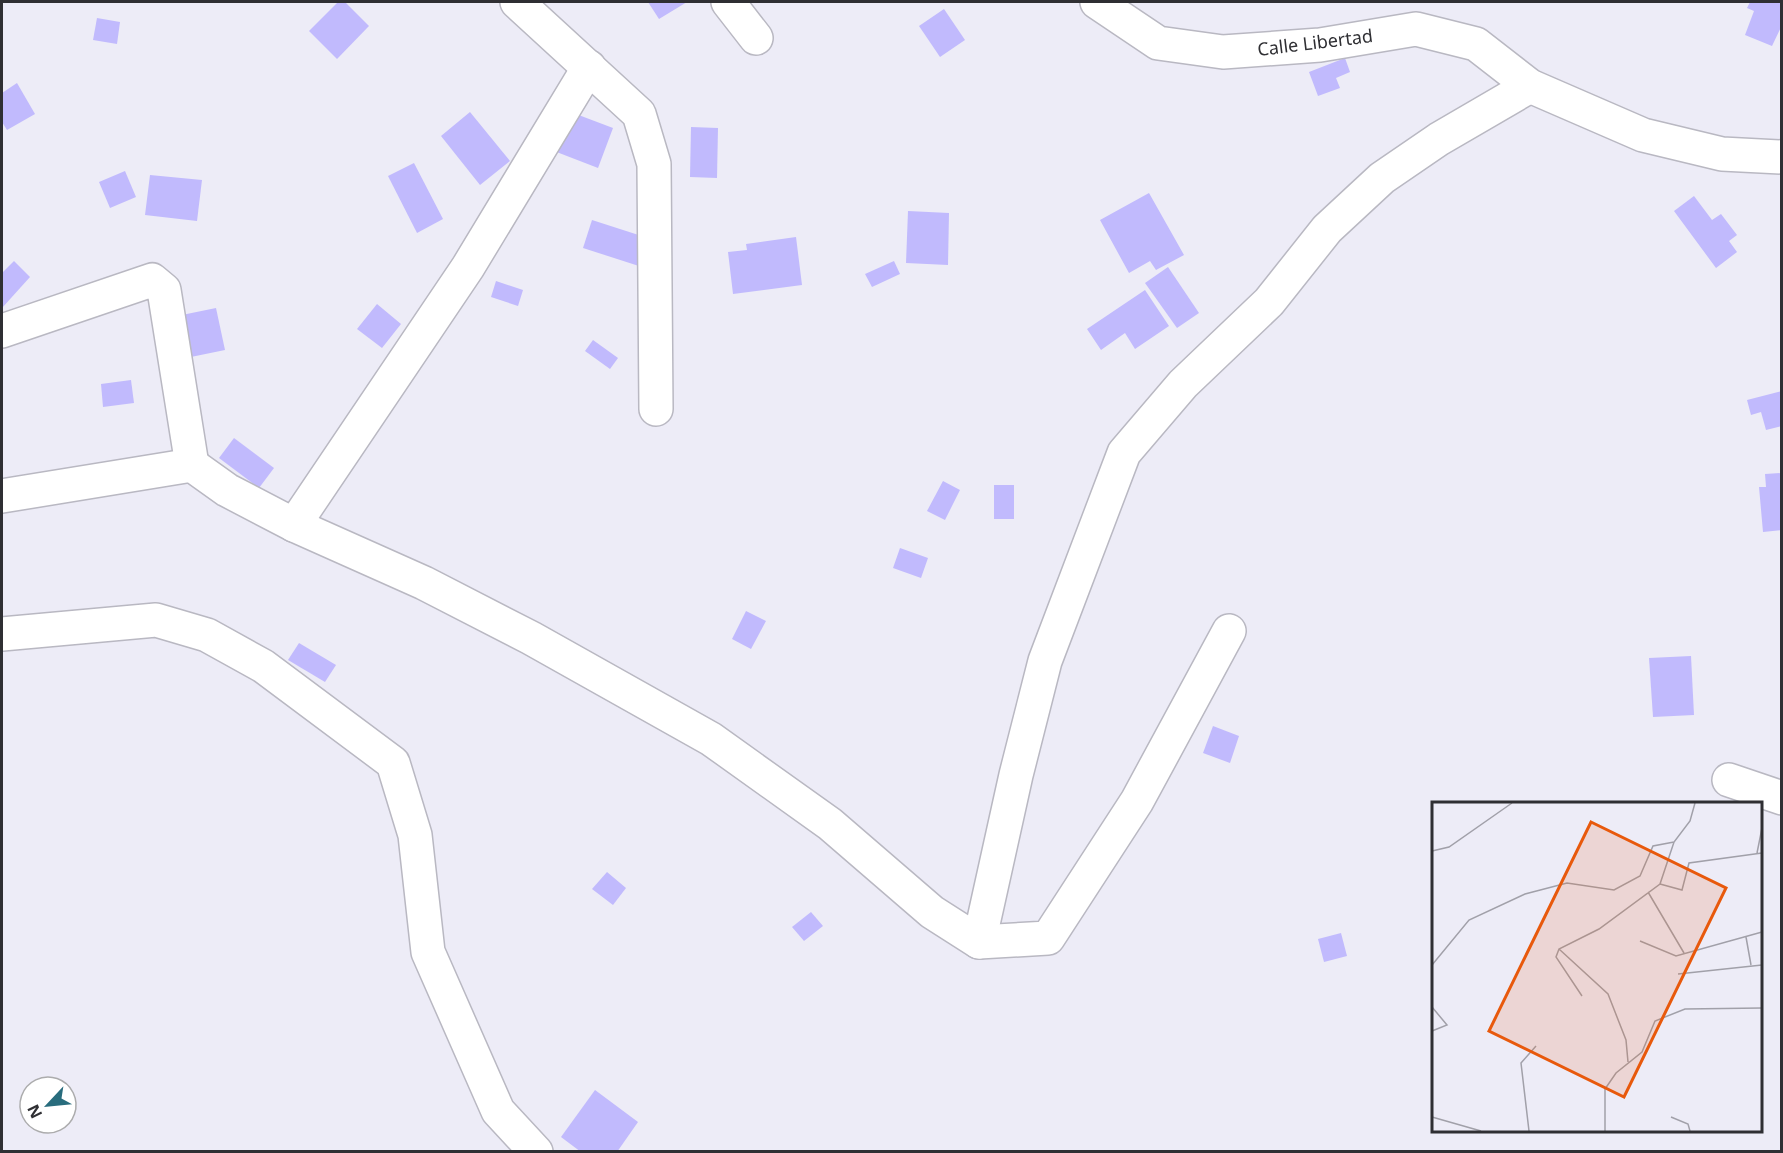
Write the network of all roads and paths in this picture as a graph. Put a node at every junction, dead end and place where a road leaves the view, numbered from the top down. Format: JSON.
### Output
{"nodes":[{"id":1,"x":517,"y":2,"type":"edge"},
{"id":2,"x":728,"y":2,"type":"edge"},
{"id":3,"x":1097,"y":2,"type":"edge"},
{"id":4,"x":756,"y":38,"type":"dead end"},
{"id":5,"x":589,"y":67,"type":"junction"},
{"id":6,"x":1530,"y":86,"type":"junction"},
{"id":7,"x":1782,"y":157,"type":"edge"},
{"id":8,"x":2,"y":331,"type":"edge"},
{"id":9,"x":656,"y":409,"type":"dead end"},
{"id":10,"x":192,"y":465,"type":"junction"},
{"id":11,"x":2,"y":496,"type":"edge"},
{"id":12,"x":294,"y":525,"type":"junction"},
{"id":13,"x":1229,"y":631,"type":"dead end"},
{"id":14,"x":2,"y":634,"type":"edge"},
{"id":15,"x":1729,"y":780,"type":"dead end"},
{"id":16,"x":1782,"y":798,"type":"edge"},
{"id":17,"x":979,"y":942,"type":"junction"},
{"id":18,"x":536,"y":1152,"type":"edge"}],
"edges":[{"from":1,"to":5,"type":"street"},
{"from":2,"to":4,"type":"street"},
{"from":3,"to":6,"type":"street","name":"Calle Libertad"},
{"from":5,"to":9,"type":"street"},
{"from":5,"to":12,"type":"street"},
{"from":6,"to":7,"type":"street","name":"Calle Libertad"},
{"from":6,"to":17,"type":"street"},
{"from":8,"to":10,"type":"street"},
{"from":10,"to":11,"type":"street"},
{"from":10,"to":12,"type":"street"},
{"from":12,"to":17,"type":"street"},
{"from":13,"to":17,"type":"street"},
{"from":14,"to":18,"type":"street"},
{"from":15,"to":16,"type":"street"}]}
